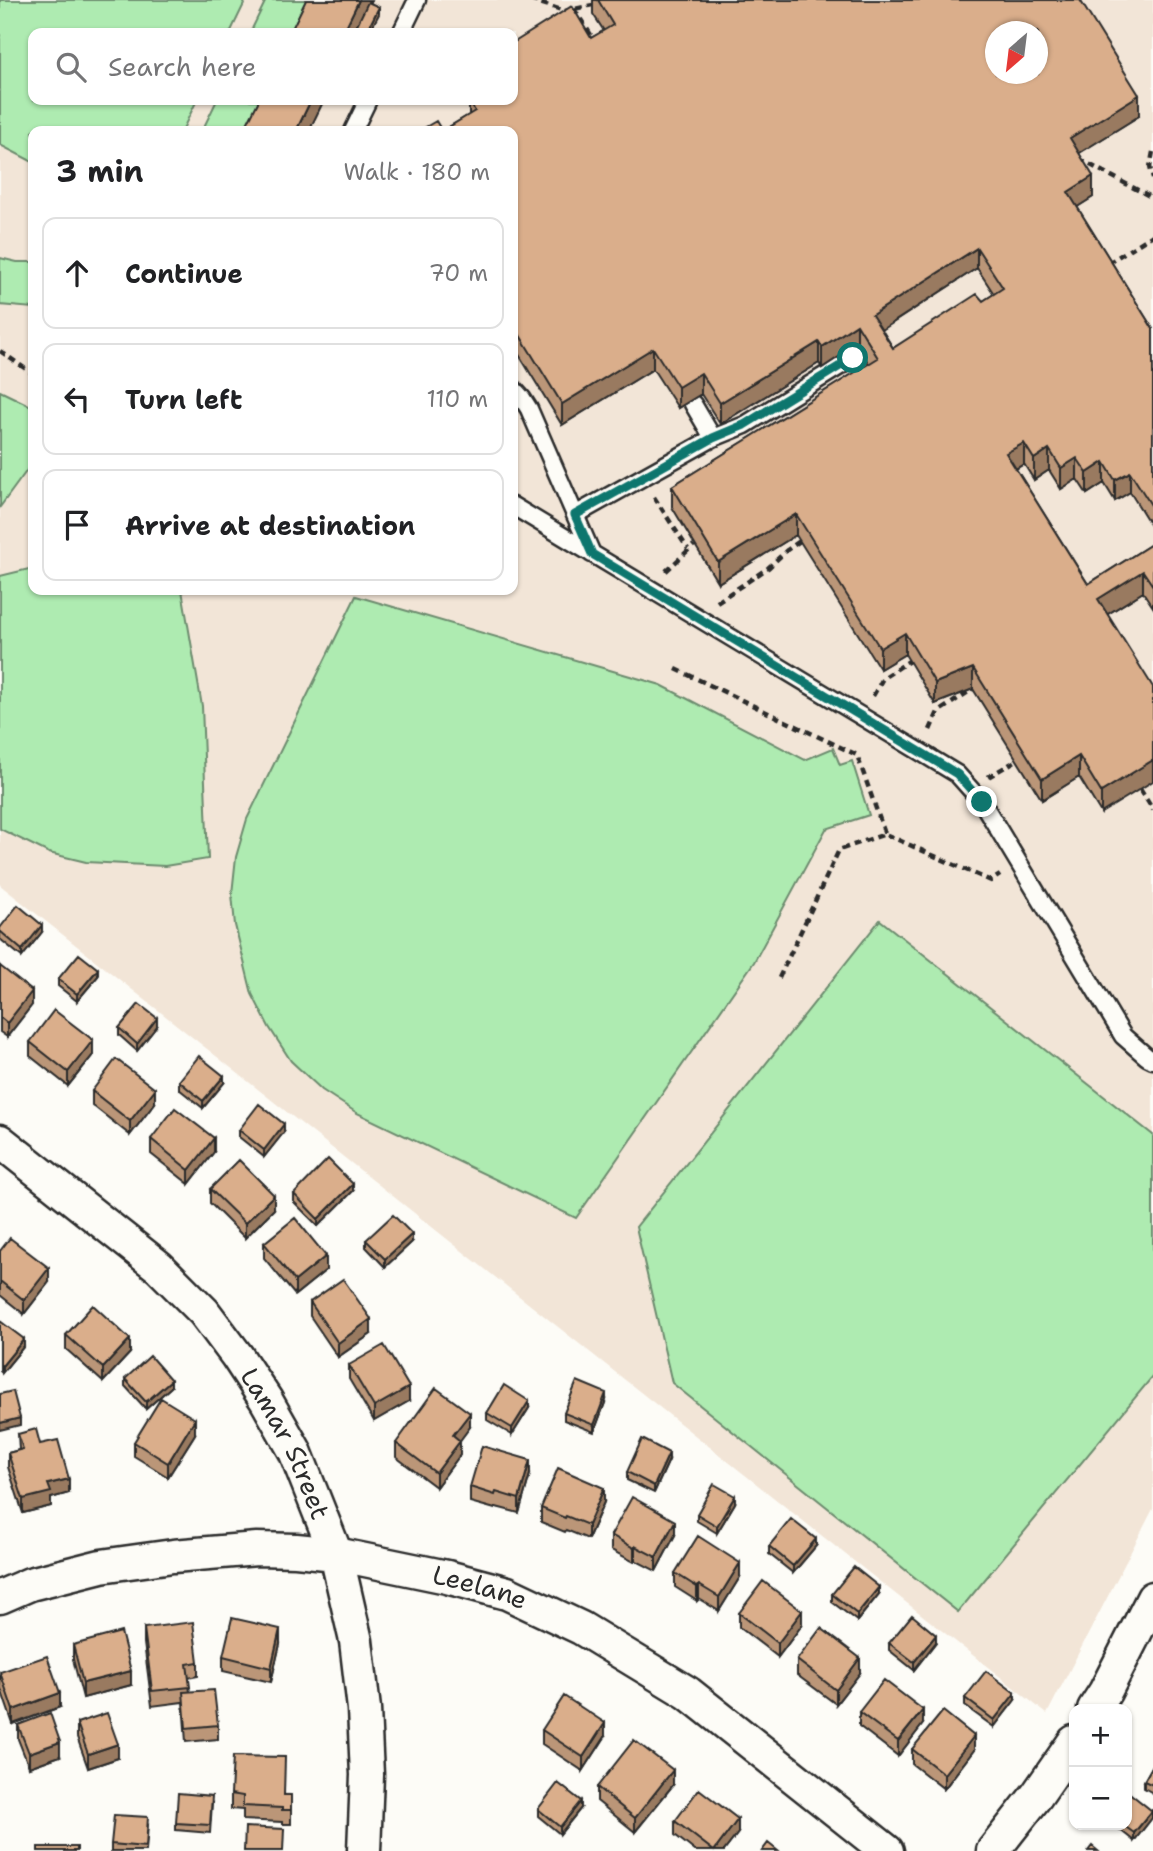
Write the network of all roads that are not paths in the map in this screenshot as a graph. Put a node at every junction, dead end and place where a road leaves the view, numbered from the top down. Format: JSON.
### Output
{"nodes":[{"id":1,"x":417,"y":0,"type":"edge"},
{"id":2,"x":403,"y":28,"type":"edge"},
{"id":3,"x":366,"y":105,"type":"edge"},
{"id":4,"x":355,"y":126,"type":"edge"},
{"id":5,"x":853,"y":358,"type":"dead end"},
{"id":6,"x":518,"y":394,"type":"edge"},
{"id":7,"x":694,"y":404,"type":"dead end"},
{"id":8,"x":713,"y":438,"type":"junction"},
{"id":9,"x":518,"y":509,"type":"edge"},
{"id":10,"x":575,"y":515,"type":"junction"},
{"id":11,"x":592,"y":554,"type":"junction"},
{"id":12,"x":1153,"y":1060,"type":"edge"},
{"id":13,"x":0,"y":1141,"type":"edge"},
{"id":14,"x":336,"y":1554,"type":"junction"},
{"id":15,"x":0,"y":1597,"type":"edge"},
{"id":16,"x":1150,"y":1612,"type":"edge"},
{"id":17,"x":1097,"y":1704,"type":"edge"},
{"id":18,"x":1069,"y":1749,"type":"edge"},
{"id":19,"x":364,"y":1851,"type":"edge"},
{"id":20,"x":887,"y":1851,"type":"edge"},
{"id":21,"x":993,"y":1851,"type":"edge"}],
"edges":[{"from":1,"to":2,"type":"lane"},
{"from":3,"to":4,"type":"lane"},
{"from":5,"to":8,"type":"lane"},
{"from":6,"to":10,"type":"lane"},
{"from":7,"to":8,"type":"lane"},
{"from":8,"to":10,"type":"lane"},
{"from":9,"to":11,"type":"lane"},
{"from":10,"to":11,"type":"lane"},
{"from":11,"to":12,"type":"lane"},
{"from":13,"to":14,"type":"street","name":"Lamar Street"},
{"from":14,"to":15,"type":"street","name":"Leelane"},
{"from":14,"to":19,"type":"street","name":"Lamar Street"},
{"from":14,"to":20,"type":"street","name":"Leelane"},
{"from":16,"to":17,"type":"street"},
{"from":18,"to":21,"type":"street"}]}
